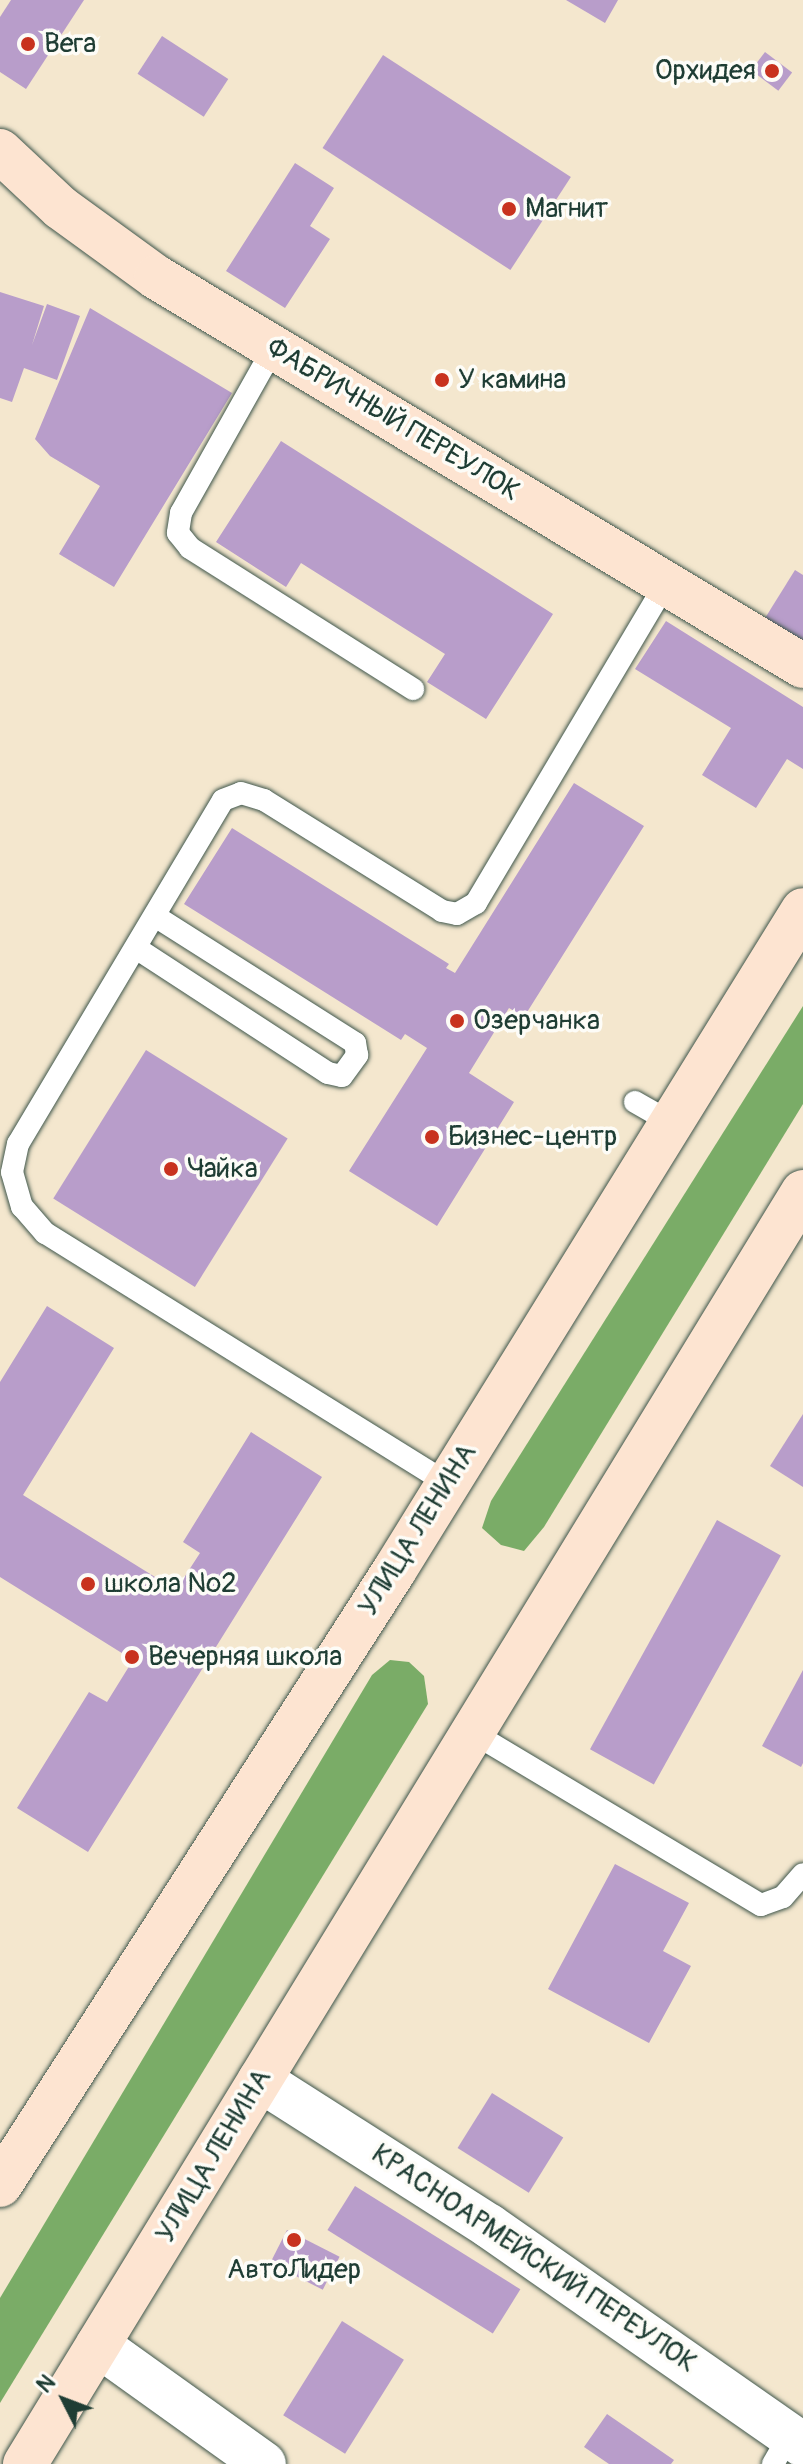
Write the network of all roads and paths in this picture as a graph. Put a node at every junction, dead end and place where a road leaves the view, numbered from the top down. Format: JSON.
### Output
{"nodes":[{"id":1,"x":0,"y":151,"type":"edge"},
{"id":2,"x":273,"y":349,"type":"junction"},
{"id":3,"x":666,"y":583,"type":"junction"},
{"id":4,"x":803,"y":666,"type":"edge"},
{"id":5,"x":413,"y":689,"type":"dead end"},
{"id":6,"x":803,"y":910,"type":"edge"},
{"id":7,"x":155,"y":916,"type":"junction"},
{"id":8,"x":136,"y":948,"type":"junction"},
{"id":9,"x":803,"y":1192,"type":"edge"},
{"id":10,"x":447,"y":1483,"type":"junction"},
{"id":11,"x":475,"y":1734,"type":"junction"},
{"id":12,"x":803,"y":1874,"type":"edge"},
{"id":13,"x":260,"y":2080,"type":"junction"},
{"id":14,"x":0,"y":2185,"type":"edge"},
{"id":15,"x":98,"y":2345,"type":"junction"},
{"id":16,"x":789,"y":2448,"type":"edge"},
{"id":17,"x":25,"y":2464,"type":"edge"},
{"id":18,"x":264,"y":2464,"type":"edge"}],
"edges":[{"from":1,"to":2,"type":"main road","name":"ФАБРИЧНЫЙ ПЕРЕУЛОК"},
{"from":2,"to":3,"type":"main road","name":"ФАБРИЧНЫЙ ПЕРЕУЛОК"},
{"from":2,"to":5,"type":"lane"},
{"from":3,"to":4,"type":"main road","name":"ФАБРИЧНЫЙ ПЕРЕУЛОК"},
{"from":3,"to":7,"type":"lane"},
{"from":6,"to":10,"type":"main road","name":"УЛИЦА ЛЕНИНА"},
{"from":7,"to":8,"type":"lane"},
{"from":7,"to":8,"type":"lane"},
{"from":8,"to":10,"type":"lane"},
{"from":9,"to":11,"type":"main road","name":"УЛИЦА ЛЕНИНА"},
{"from":10,"to":14,"type":"main road","name":"УЛИЦА ЛЕНИНА"},
{"from":11,"to":12,"type":"lane"},
{"from":11,"to":13,"type":"main road","name":"УЛИЦА ЛЕНИНА"},
{"from":13,"to":15,"type":"main road","name":"УЛИЦА ЛЕНИНА"},
{"from":13,"to":16,"type":"street","name":"КРАСНОАРМЕЙСКИЙ ПЕРЕУЛОК"},
{"from":15,"to":17,"type":"main road","name":"УЛИЦА ЛЕНИНА"},
{"from":15,"to":18,"type":"street"}]}
